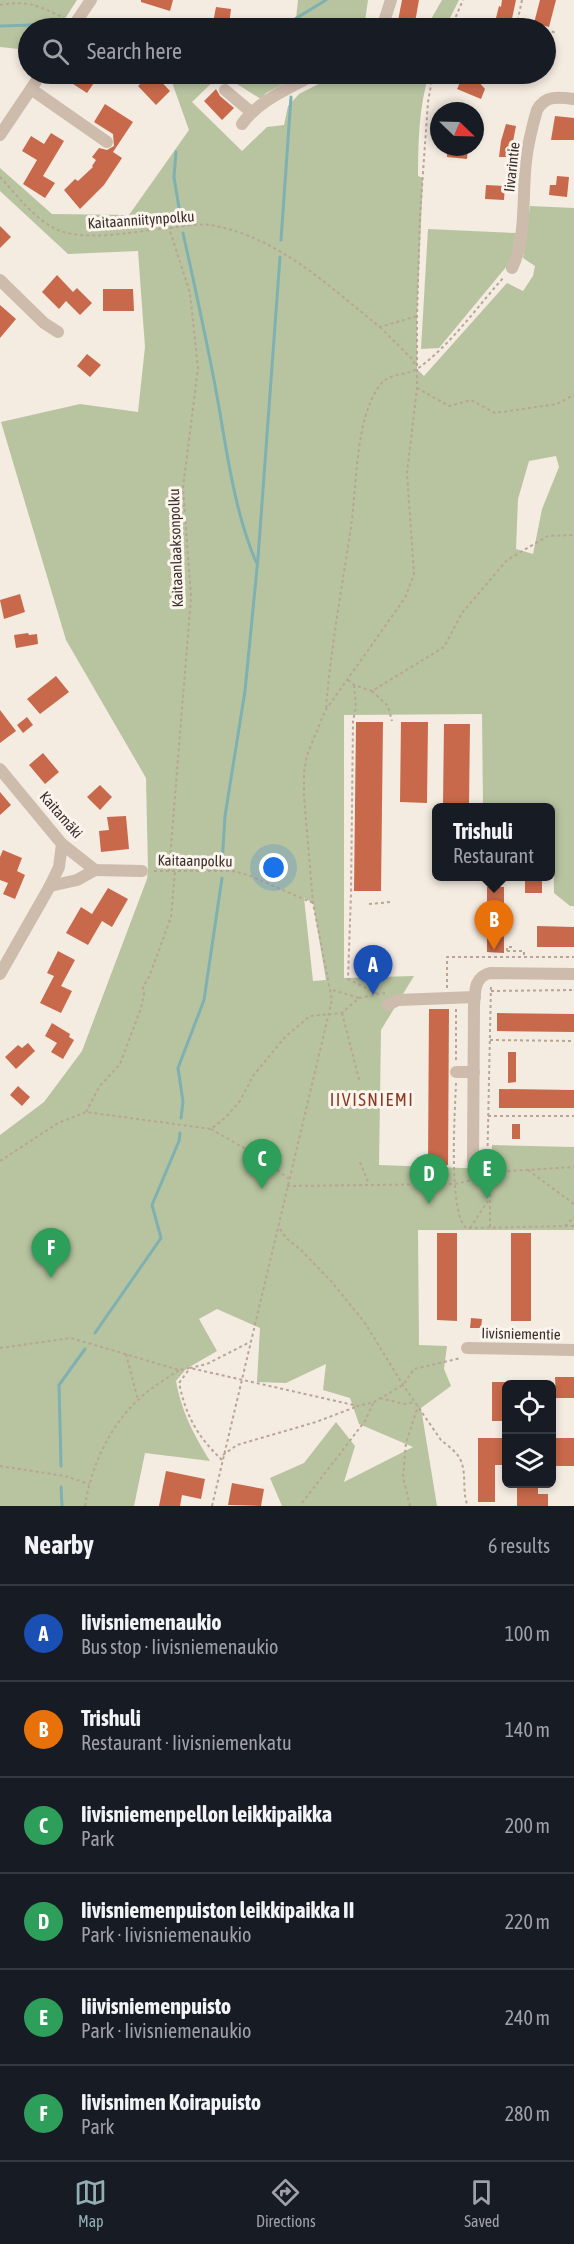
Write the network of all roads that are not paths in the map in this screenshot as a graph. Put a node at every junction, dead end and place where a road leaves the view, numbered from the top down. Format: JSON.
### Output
{"nodes":[{"id":1,"x":91,"y":0,"type":"edge"},
{"id":2,"x":391,"y":0,"type":"edge"},
{"id":3,"x":76,"y":18,"type":"edge"},
{"id":4,"x":385,"y":18,"type":"edge"},
{"id":5,"x":34,"y":84,"type":"edge"},
{"id":6,"x":298,"y":84,"type":"edge"},
{"id":7,"x":31,"y":89,"type":"junction"},
{"id":8,"x":225,"y":90,"type":"dead end"},
{"id":9,"x":574,"y":99,"type":"edge"},
{"id":10,"x":251,"y":112,"type":"junction"},
{"id":11,"x":242,"y":124,"type":"dead end"},
{"id":12,"x":0,"y":135,"type":"edge"},
{"id":13,"x":108,"y":142,"type":"dead end"},
{"id":14,"x":512,"y":268,"type":"road end"},
{"id":15,"x":0,"y":280,"type":"edge"},
{"id":16,"x":58,"y":332,"type":"dead end"},
{"id":17,"x":0,"y":769,"type":"edge"},
{"id":18,"x":63,"y":844,"type":"junction"},
{"id":19,"x":95,"y":870,"type":"junction"},
{"id":20,"x":142,"y":871,"type":"road end"},
{"id":21,"x":50,"y":886,"type":"junction"},
{"id":22,"x":0,"y":974,"type":"edge"},
{"id":23,"x":574,"y":974,"type":"edge"},
{"id":24,"x":475,"y":997,"type":"junction"},
{"id":25,"x":388,"y":1005,"type":"dead end"},
{"id":26,"x":456,"y":1072,"type":"road end"},
{"id":27,"x":474,"y":1072,"type":"junction"},
{"id":28,"x":473,"y":1161,"type":"dead end"},
{"id":29,"x":574,"y":1350,"type":"edge"},
{"id":30,"x":464,"y":1353,"type":"road end"}],
"edges":[{"from":1,"to":3,"type":"street"},
{"from":2,"to":4,"type":"street"},
{"from":5,"to":7,"type":"street"},
{"from":6,"to":10,"type":"street"},
{"from":7,"to":12,"type":"street"},
{"from":7,"to":13,"type":"street"},
{"from":8,"to":10,"type":"street"},
{"from":9,"to":14,"type":"street","name":"Iivarintie"},
{"from":10,"to":11,"type":"street"},
{"from":15,"to":16,"type":"street"},
{"from":17,"to":18,"type":"street","name":"Kaitamäki"},
{"from":18,"to":19,"type":"street","name":"Kaitamäki"},
{"from":18,"to":21,"type":"street"},
{"from":19,"to":20,"type":"street"},
{"from":19,"to":21,"type":"street"},
{"from":21,"to":22,"type":"street"},
{"from":23,"to":24,"type":"street"},
{"from":24,"to":25,"type":"street"},
{"from":24,"to":27,"type":"street"},
{"from":26,"to":27,"type":"street"},
{"from":27,"to":28,"type":"street"},
{"from":29,"to":30,"type":"street","name":"Iivisniementie"}]}
